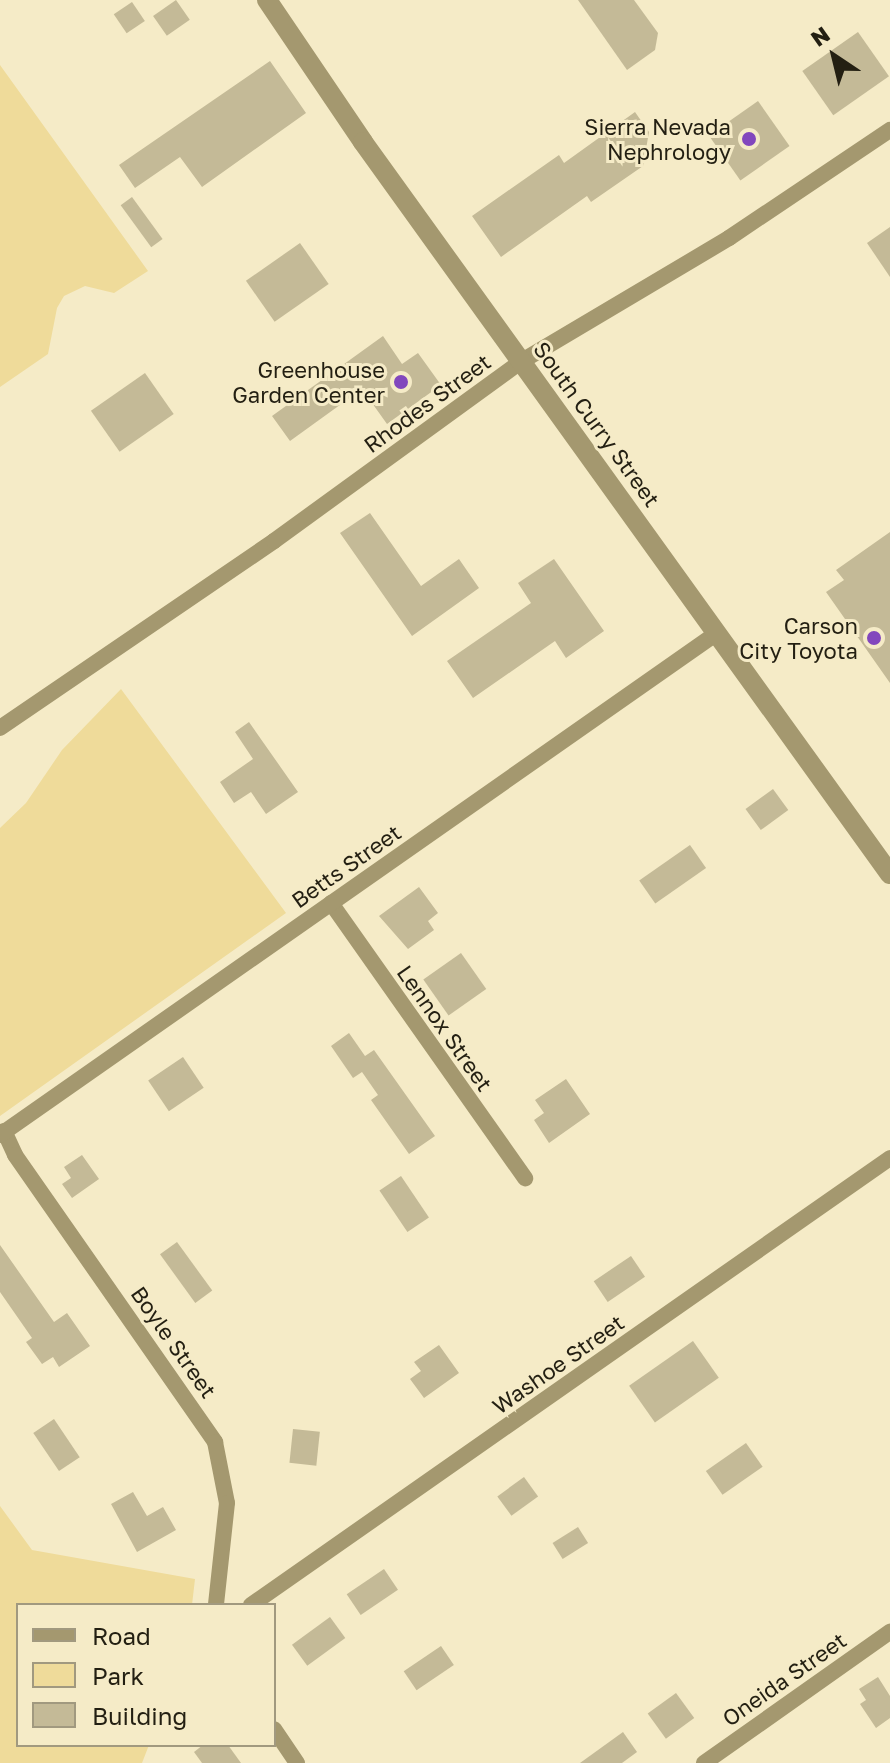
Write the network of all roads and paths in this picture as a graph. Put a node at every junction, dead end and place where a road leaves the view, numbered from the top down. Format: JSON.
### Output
{"nodes":[{"id":1,"x":267,"y":0,"type":"edge"},
{"id":2,"x":890,"y":130,"type":"edge"},
{"id":3,"x":522,"y":361,"type":"junction"},
{"id":4,"x":717,"y":633,"type":"junction"},
{"id":5,"x":0,"y":728,"type":"edge"},
{"id":6,"x":890,"y":874,"type":"edge"},
{"id":7,"x":331,"y":903,"type":"junction"},
{"id":8,"x":2,"y":1133,"type":"edge"},
{"id":9,"x":890,"y":1158,"type":"edge"},
{"id":10,"x":525,"y":1178,"type":"dead end"},
{"id":11,"x":216,"y":1603,"type":"edge"},
{"id":12,"x":254,"y":1603,"type":"edge"},
{"id":13,"x":890,"y":1632,"type":"edge"},
{"id":14,"x":276,"y":1732,"type":"edge"},
{"id":15,"x":297,"y":1763,"type":"edge"},
{"id":16,"x":704,"y":1763,"type":"edge"}],
"edges":[{"from":1,"to":3,"type":"street","name":"South Curry Street"},
{"from":2,"to":3,"type":"street","name":"Rhodes Street"},
{"from":3,"to":4,"type":"street","name":"South Curry Street"},
{"from":3,"to":5,"type":"street","name":"Rhodes Street"},
{"from":4,"to":6,"type":"street","name":"South Curry Street"},
{"from":4,"to":7,"type":"street","name":"Betts Street"},
{"from":7,"to":8,"type":"street","name":"Betts Street"},
{"from":7,"to":10,"type":"street","name":"Lennox Street"},
{"from":8,"to":11,"type":"street","name":"Boyle Street"},
{"from":9,"to":12,"type":"street","name":"Washoe Street"},
{"from":13,"to":16,"type":"street","name":"Oneida Street"},
{"from":14,"to":15,"type":"street"}]}
